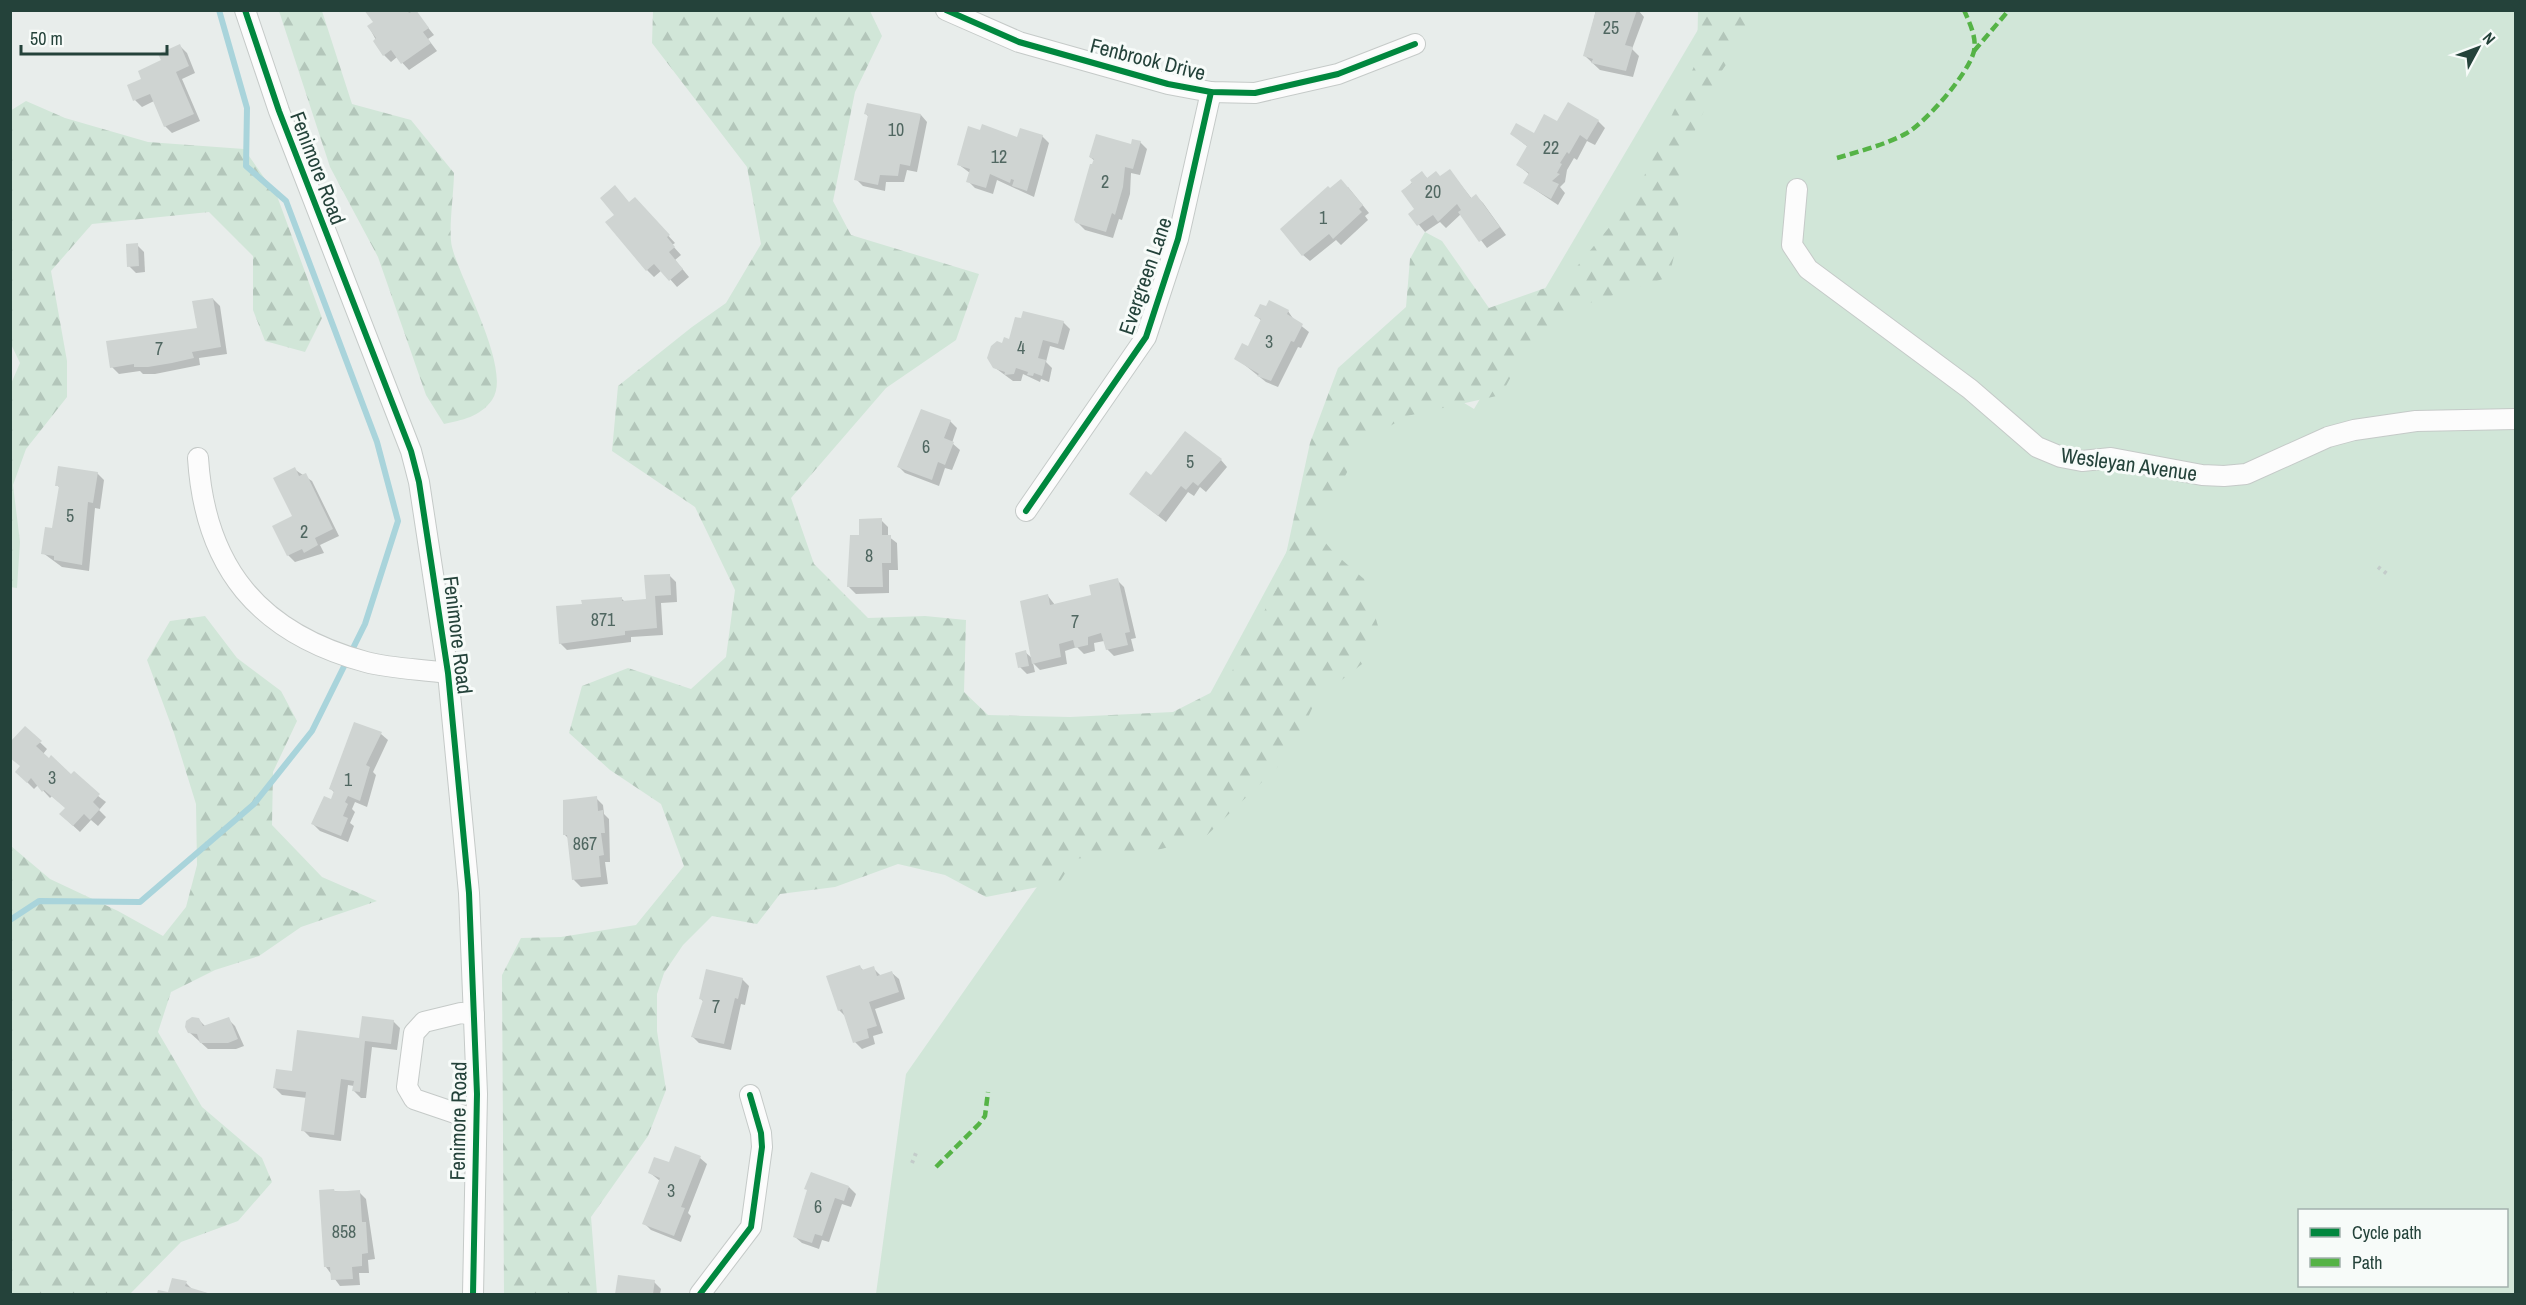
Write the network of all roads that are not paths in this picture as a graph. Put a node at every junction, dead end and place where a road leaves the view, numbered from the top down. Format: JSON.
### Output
{"nodes":[{"id":1,"x":245,"y":10,"type":"edge"},
{"id":2,"x":946,"y":10,"type":"edge"},
{"id":3,"x":1415,"y":44,"type":"dead end"},
{"id":4,"x":1211,"y":92,"type":"junction"},
{"id":5,"x":1797,"y":189,"type":"dead end"},
{"id":6,"x":2516,"y":419,"type":"edge"},
{"id":7,"x":198,"y":458,"type":"dead end"},
{"id":8,"x":1026,"y":512,"type":"dead end"},
{"id":9,"x":448,"y":673,"type":"junction"},
{"id":10,"x":474,"y":1015,"type":"junction"},
{"id":11,"x":750,"y":1095,"type":"dead end"},
{"id":12,"x":476,"y":1118,"type":"junction"},
{"id":13,"x":473,"y":1294,"type":"edge"},
{"id":14,"x":700,"y":1294,"type":"edge"}],
"edges":[{"from":1,"to":9,"type":"street","name":"Fenimore Road"},
{"from":2,"to":4,"type":"street","name":"Fenbrook Drive"},
{"from":3,"to":4,"type":"street","name":"Fenbrook Drive"},
{"from":4,"to":8,"type":"street","name":"Evergreen Lane"},
{"from":5,"to":6,"type":"street","name":"Wesleyan Avenue"},
{"from":7,"to":9,"type":"street"},
{"from":9,"to":10,"type":"street","name":"Fenimore Road"},
{"from":10,"to":12,"type":"street","name":"Fenimore Road"},
{"from":10,"to":12,"type":"street"},
{"from":11,"to":14,"type":"street"},
{"from":12,"to":13,"type":"street","name":"Fenimore Road"}]}
